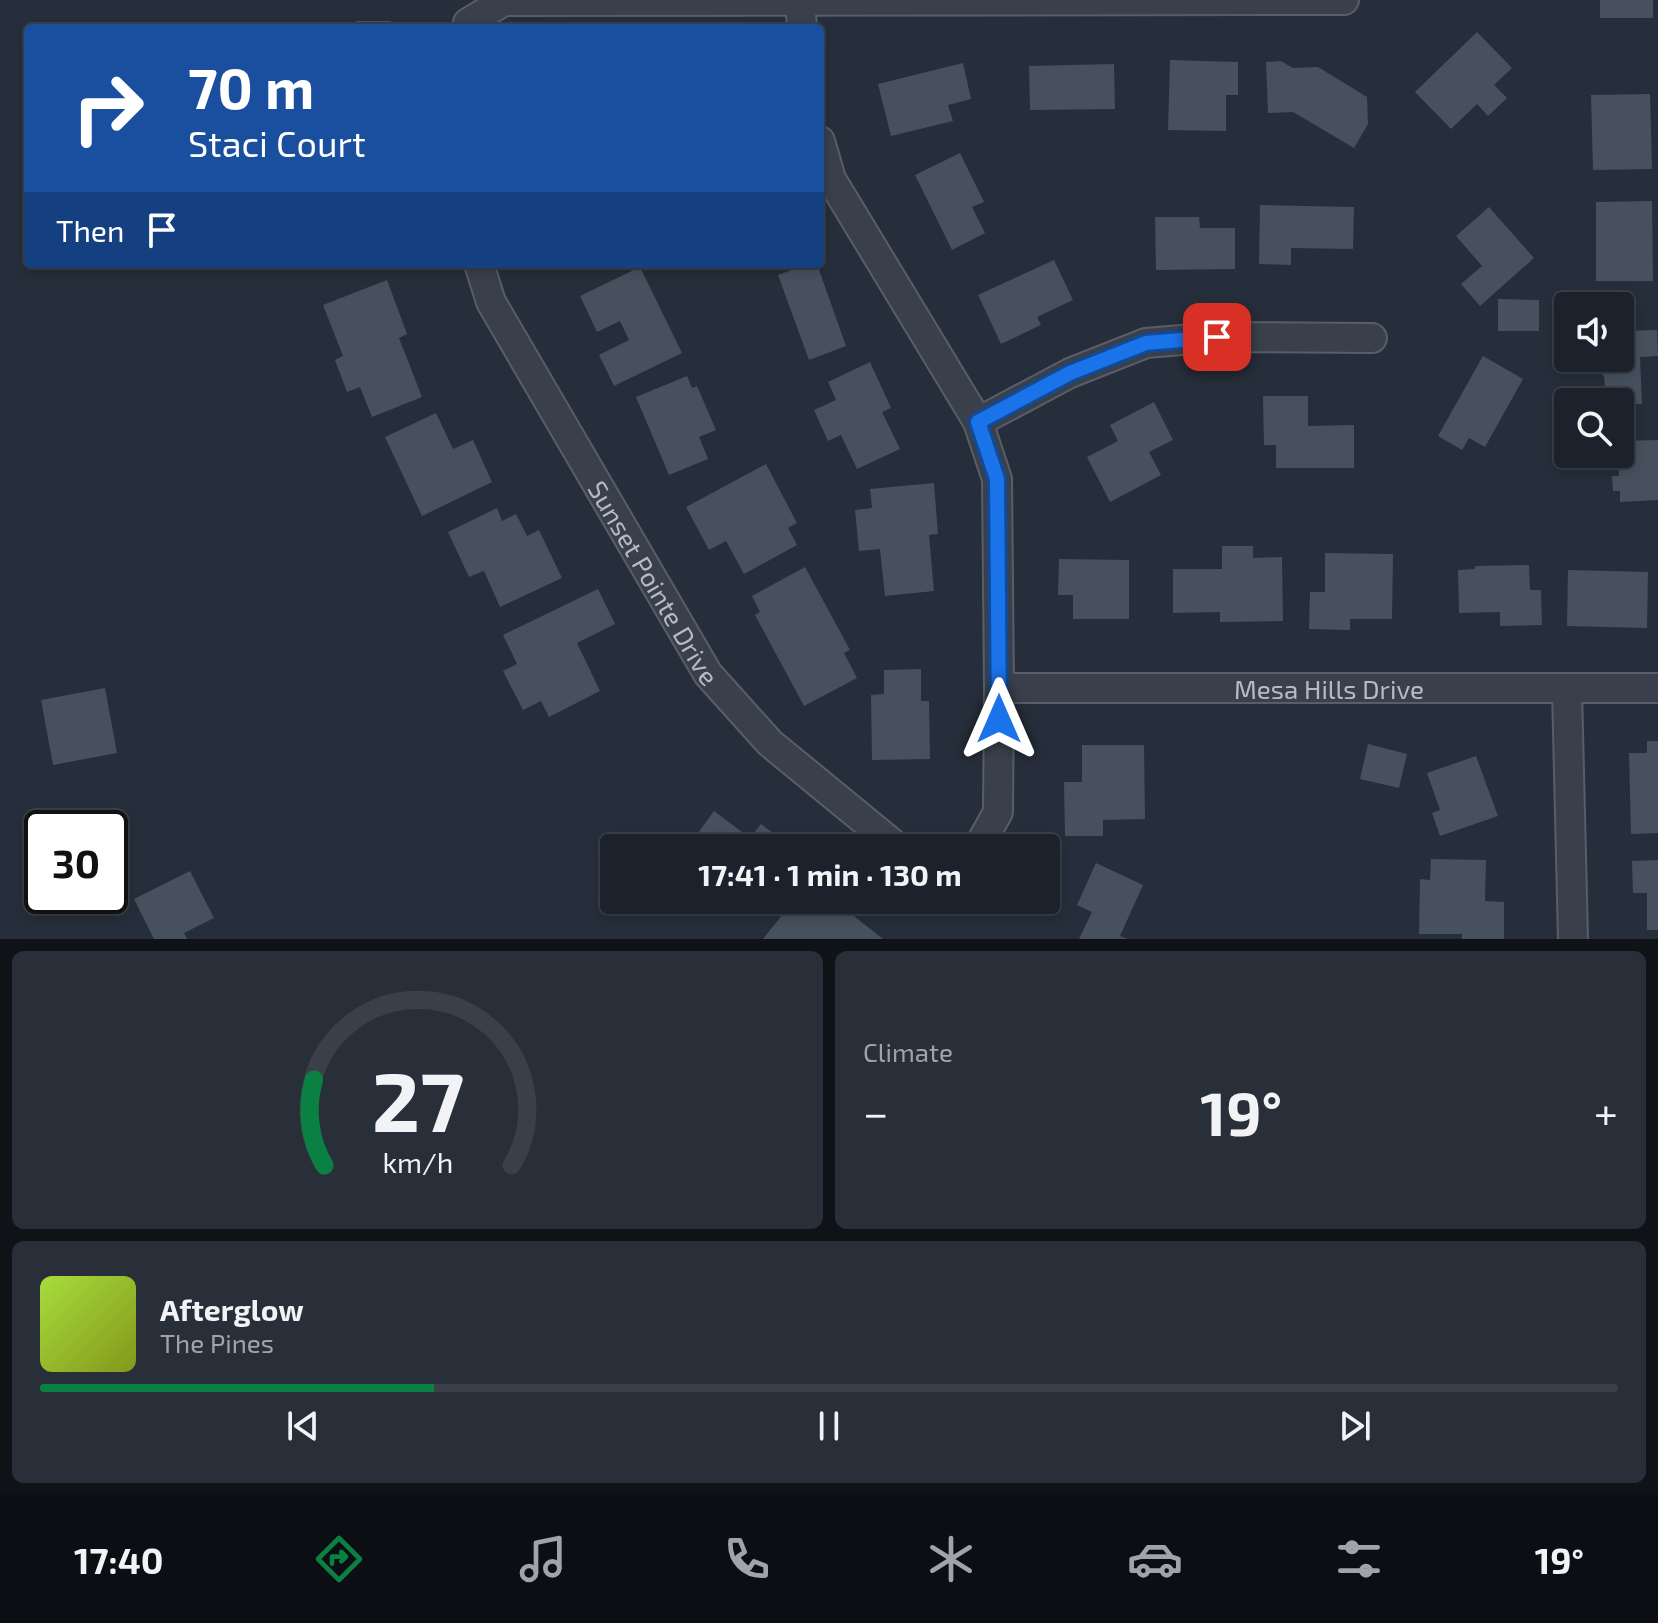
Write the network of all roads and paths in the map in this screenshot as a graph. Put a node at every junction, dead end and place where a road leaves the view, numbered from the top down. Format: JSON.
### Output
{"nodes":[{"id":1,"x":800,"y":0,"type":"edge"},
{"id":2,"x":1344,"y":0,"type":"edge"},
{"id":3,"x":468,"y":24,"type":"edge"},
{"id":4,"x":802,"y":24,"type":"edge"},
{"id":5,"x":824,"y":155,"type":"edge"},
{"id":6,"x":480,"y":268,"type":"edge"},
{"id":7,"x":1372,"y":338,"type":"dead end"},
{"id":8,"x":978,"y":422,"type":"junction"},
{"id":9,"x":999,"y":688,"type":"junction"},
{"id":10,"x":1658,"y":688,"type":"edge"},
{"id":11,"x":1567,"y":689,"type":"junction"},
{"id":12,"x":881,"y":834,"type":"edge"},
{"id":13,"x":986,"y":834,"type":"edge"},
{"id":14,"x":1573,"y":939,"type":"edge"}],
"edges":[{"from":1,"to":2,"type":"street"},
{"from":1,"to":3,"type":"street"},
{"from":1,"to":4,"type":"street"},
{"from":5,"to":8,"type":"street"},
{"from":6,"to":12,"type":"street","name":"Sunset Pointe Drive"},
{"from":7,"to":8,"type":"street"},
{"from":8,"to":9,"type":"street"},
{"from":9,"to":11,"type":"street","name":"Mesa Hills Drive"},
{"from":9,"to":13,"type":"street"},
{"from":10,"to":11,"type":"street","name":"Mesa Hills Drive"},
{"from":11,"to":14,"type":"street"}]}
